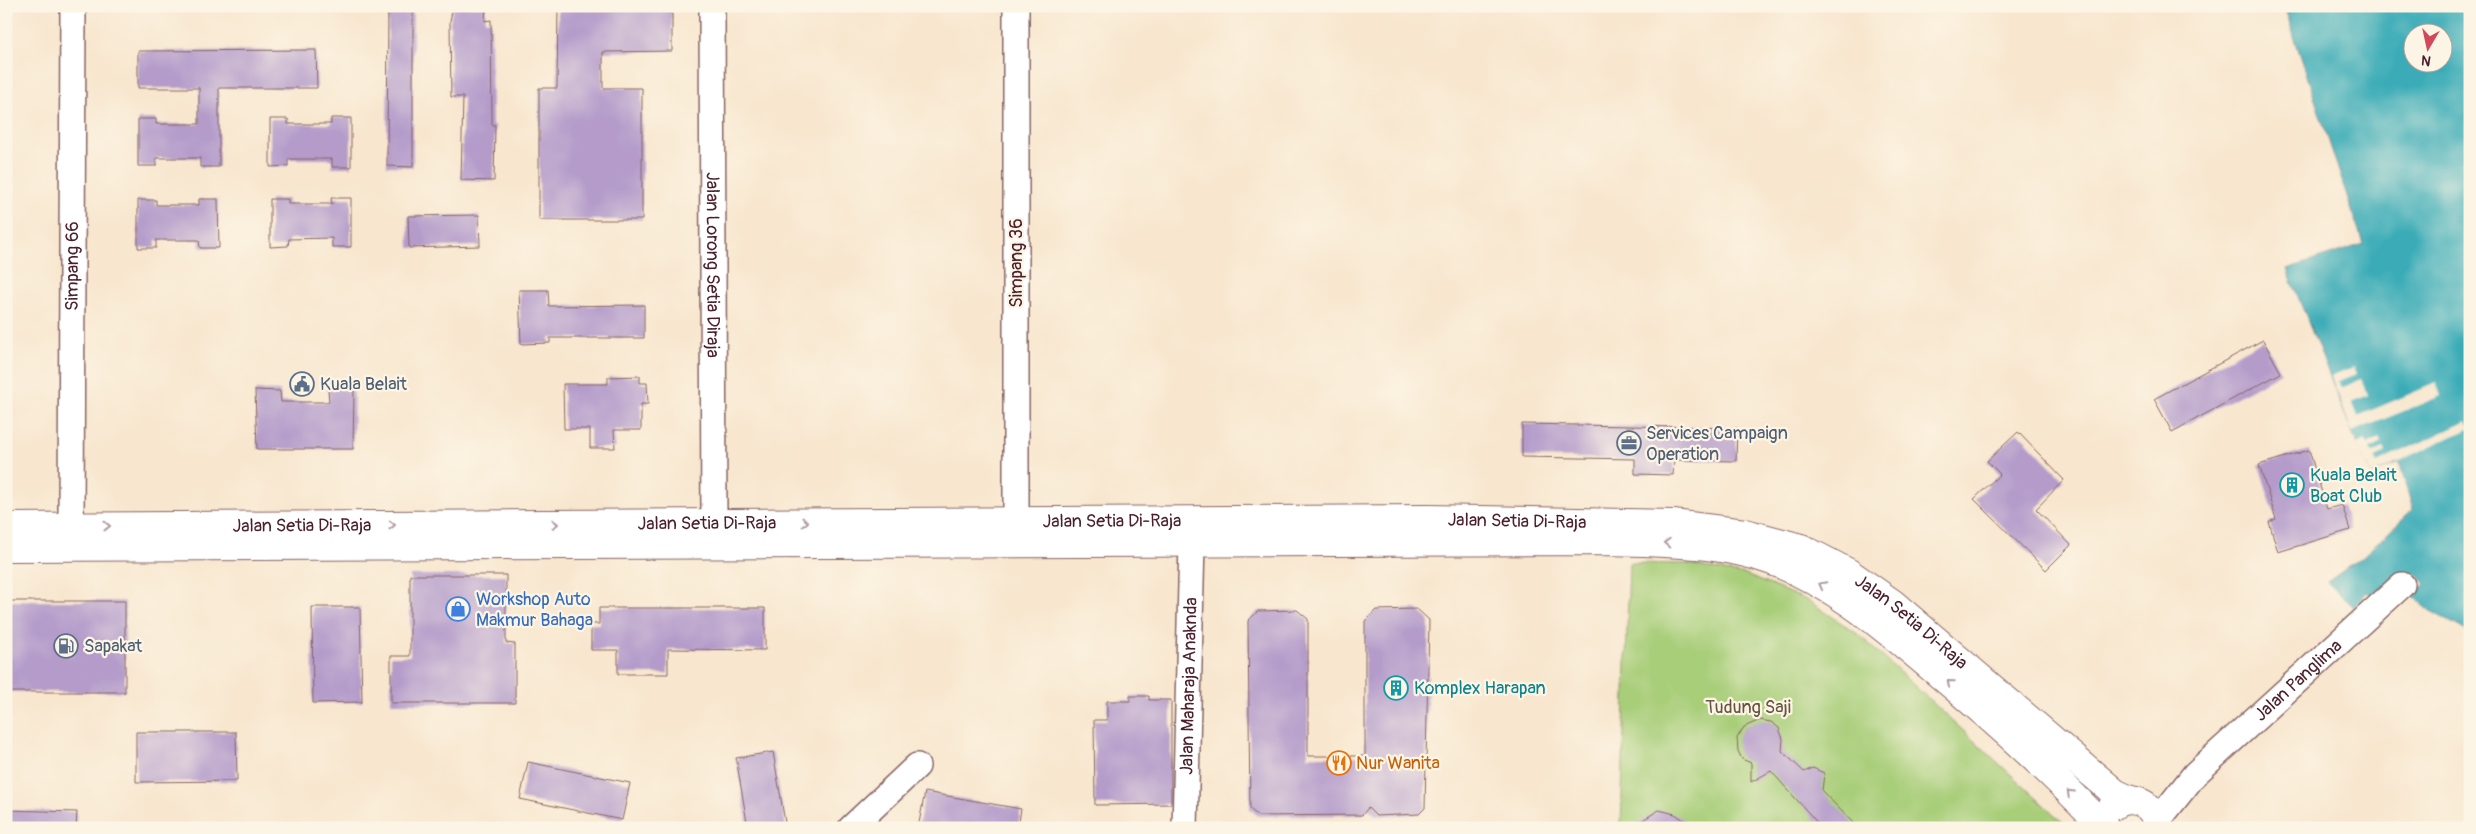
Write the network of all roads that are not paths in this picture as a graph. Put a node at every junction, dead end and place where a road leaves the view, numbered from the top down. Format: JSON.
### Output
{"nodes":[{"id":1,"x":73,"y":6,"type":"edge"},
{"id":2,"x":712,"y":6,"type":"edge"},
{"id":3,"x":1016,"y":6,"type":"edge"},
{"id":4,"x":1016,"y":520,"type":"junction"},
{"id":5,"x":714,"y":523,"type":"junction"},
{"id":6,"x":71,"y":526,"type":"junction"},
{"id":7,"x":6,"y":527,"type":"edge"},
{"id":8,"x":1192,"y":543,"type":"junction"},
{"id":9,"x":6,"y":547,"type":"edge"},
{"id":10,"x":2402,"y":585,"type":"dead end"},
{"id":11,"x":917,"y":766,"type":"dead end"},
{"id":12,"x":2145,"y":813,"type":"edge"},
{"id":13,"x":852,"y":828,"type":"edge"},
{"id":14,"x":1185,"y":828,"type":"edge"},
{"id":15,"x":2104,"y":828,"type":"edge"}],
"edges":[{"from":1,"to":6,"type":"street","name":"Simpang 66"},
{"from":2,"to":5,"type":"street","name":"Jalan Lorong Setia Diraja"},
{"from":3,"to":4,"type":"street","name":"Simpang 36"},
{"from":5,"to":4,"type":"main road","name":"Jalan Setia Di-Raja","one_way":true},
{"from":4,"to":12,"type":"main road","name":"Jalan Setia Di-Raja"},
{"from":6,"to":5,"type":"main road","name":"Jalan Setia Di-Raja","one_way":true},
{"from":6,"to":7,"type":"main road","name":"Jalan Setia Di-Raja"},
{"from":8,"to":9,"type":"main road","name":"Jalan Setia Di-Raja"},
{"from":8,"to":14,"type":"street","name":"Jalan Maharaja Anaknda"},
{"from":15,"to":8,"type":"main road","name":"Jalan Setia Di-Raja","one_way":true},
{"from":10,"to":12,"type":"street","name":"Jalan Panglima"},
{"from":11,"to":13,"type":"street"},
{"from":12,"to":15,"type":"main road"}]}
